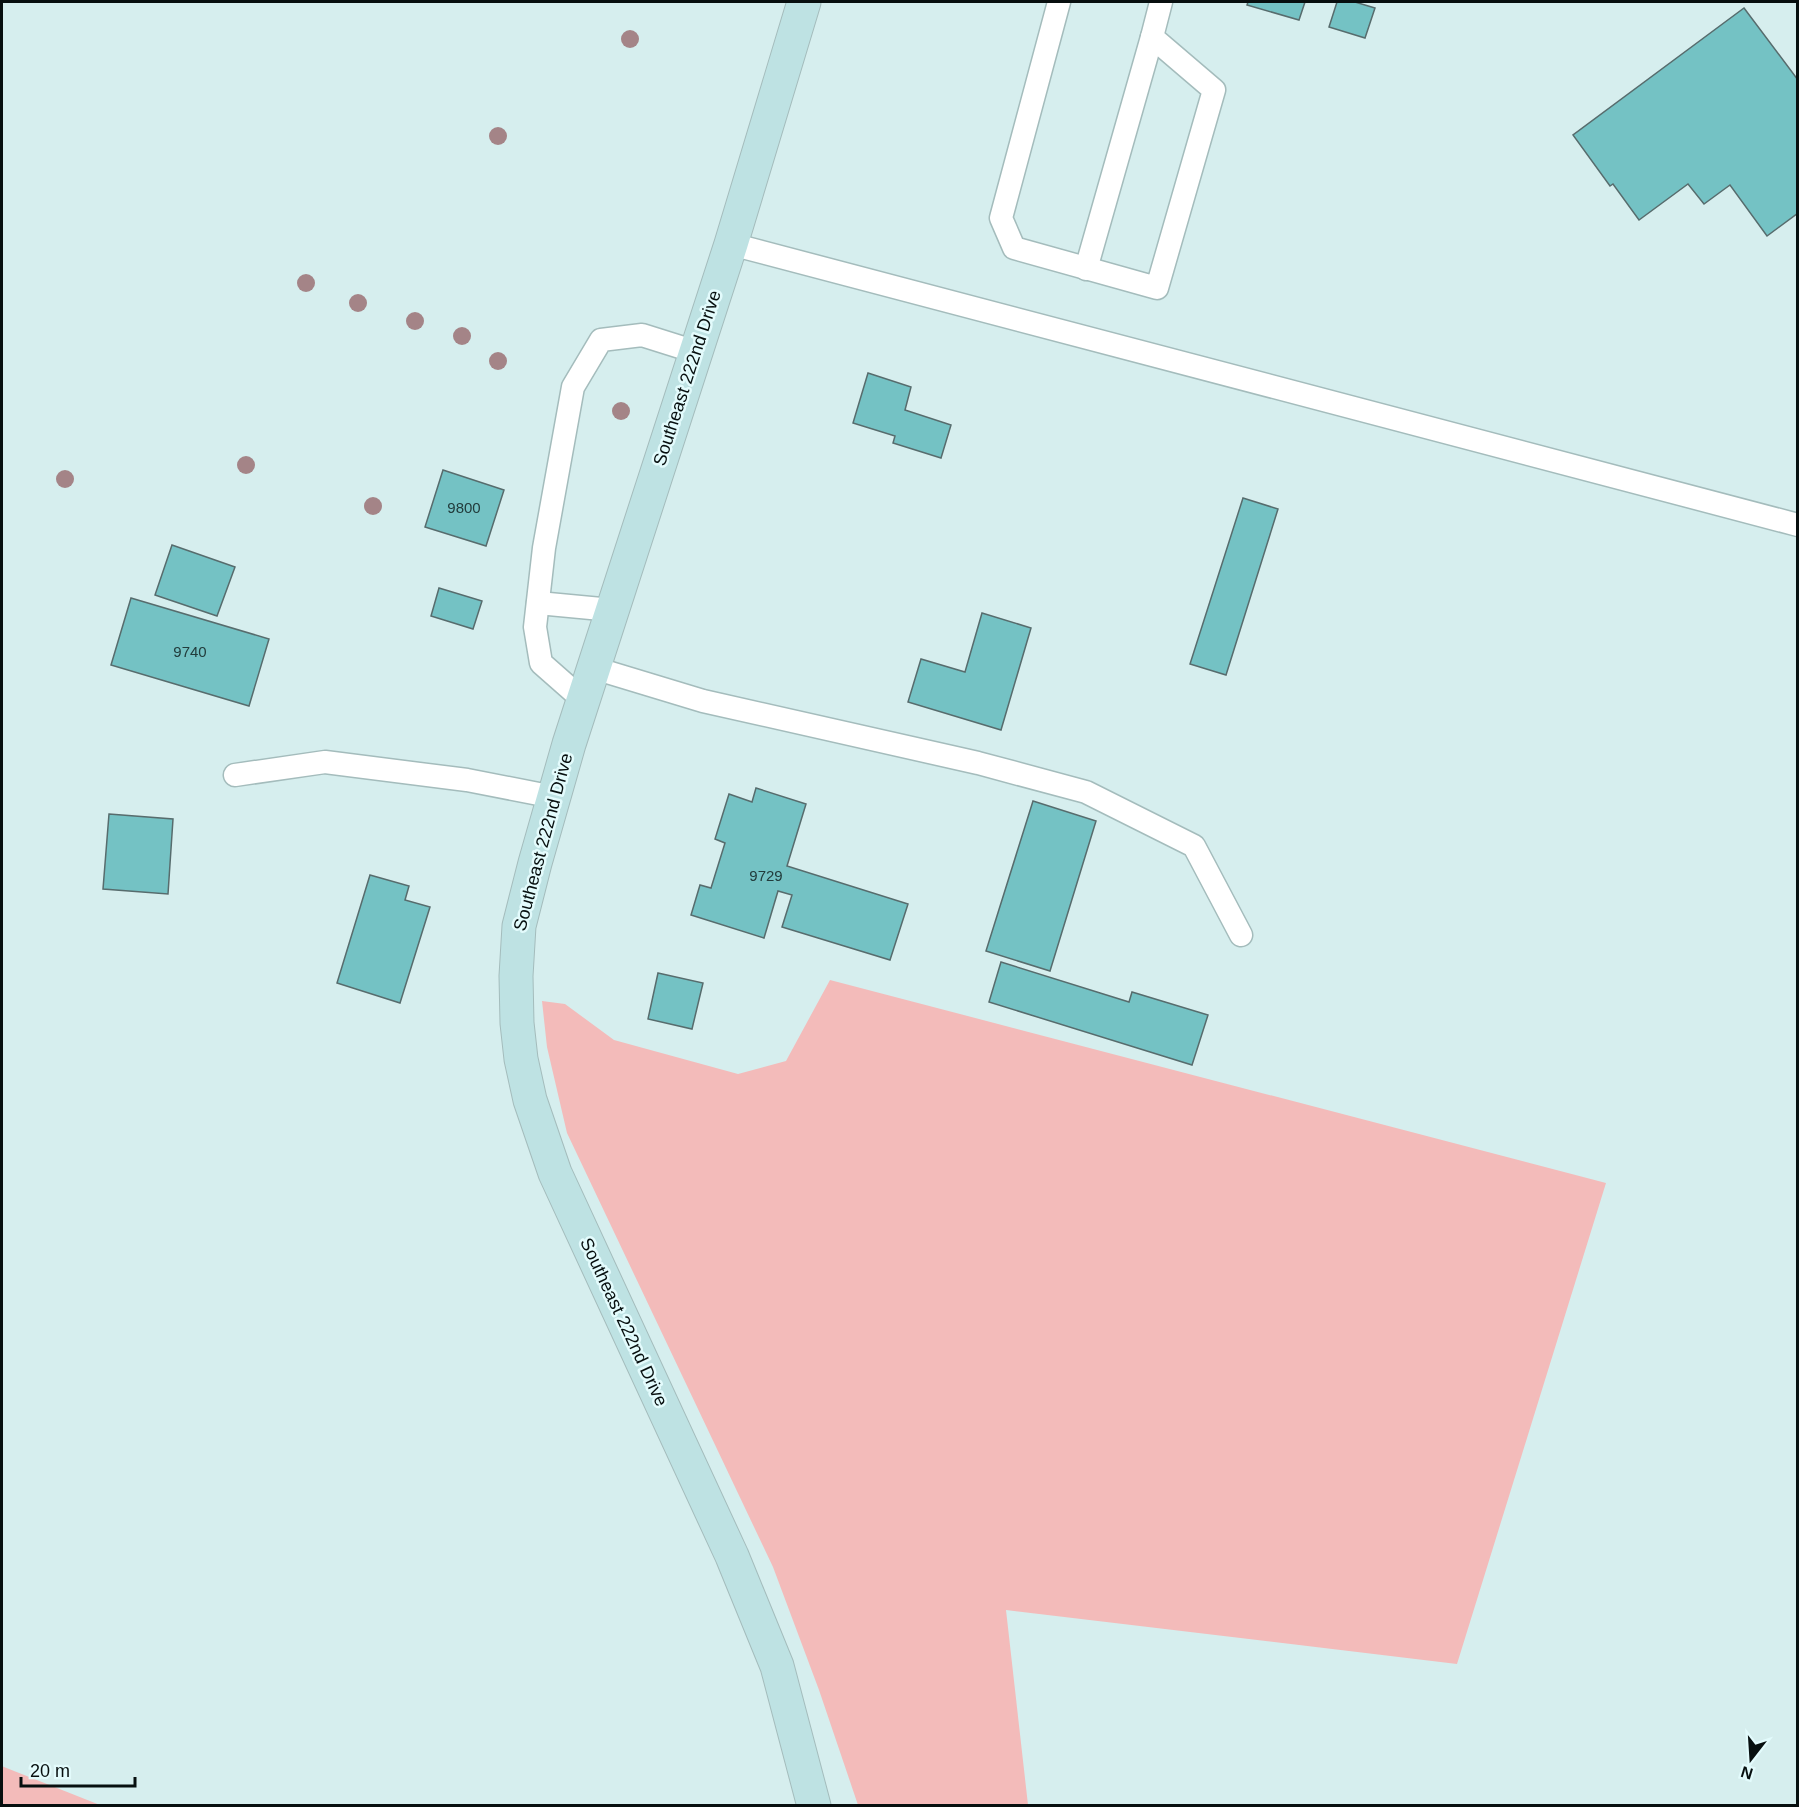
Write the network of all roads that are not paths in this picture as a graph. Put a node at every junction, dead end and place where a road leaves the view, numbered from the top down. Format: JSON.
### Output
{"nodes":[{"id":1,"x":804,"y":2,"type":"edge"},
{"id":2,"x":1059,"y":2,"type":"edge"},
{"id":3,"x":1161,"y":2,"type":"edge"},
{"id":4,"x":1152,"y":37,"type":"junction"},
{"id":5,"x":731,"y":244,"type":"junction"},
{"id":6,"x":1086,"y":269,"type":"junction"},
{"id":7,"x":696,"y":352,"type":"junction"},
{"id":8,"x":1797,"y":525,"type":"edge"},
{"id":9,"x":538,"y":603,"type":"junction"},
{"id":10,"x":612,"y":610,"type":"junction"},
{"id":11,"x":594,"y":668,"type":"junction"},
{"id":12,"x":583,"y":700,"type":"junction"},
{"id":13,"x":235,"y":775,"type":"dead end"},
{"id":14,"x":554,"y":797,"type":"junction"},
{"id":15,"x":1241,"y":934,"type":"dead end"},
{"id":16,"x":814,"y":1806,"type":"edge"}],
"edges":[{"from":1,"to":5,"type":"main road","name":"Southeast 222nd Drive"},
{"from":2,"to":6,"type":"lane"},
{"from":3,"to":4,"type":"lane"},
{"from":4,"to":6,"type":"lane"},
{"from":4,"to":6,"type":"lane"},
{"from":5,"to":7,"type":"main road","name":"Southeast 222nd Drive"},
{"from":5,"to":8,"type":"lane"},
{"from":7,"to":9,"type":"lane"},
{"from":7,"to":10,"type":"main road","name":"Southeast 222nd Drive"},
{"from":9,"to":10,"type":"lane"},
{"from":9,"to":12,"type":"lane"},
{"from":10,"to":11,"type":"main road","name":"Southeast 222nd Drive"},
{"from":11,"to":12,"type":"main road","name":"Southeast 222nd Drive"},
{"from":11,"to":15,"type":"lane"},
{"from":12,"to":14,"type":"main road","name":"Southeast 222nd Drive"},
{"from":13,"to":14,"type":"lane"},
{"from":14,"to":16,"type":"main road","name":"Southeast 222nd Drive"}]}
